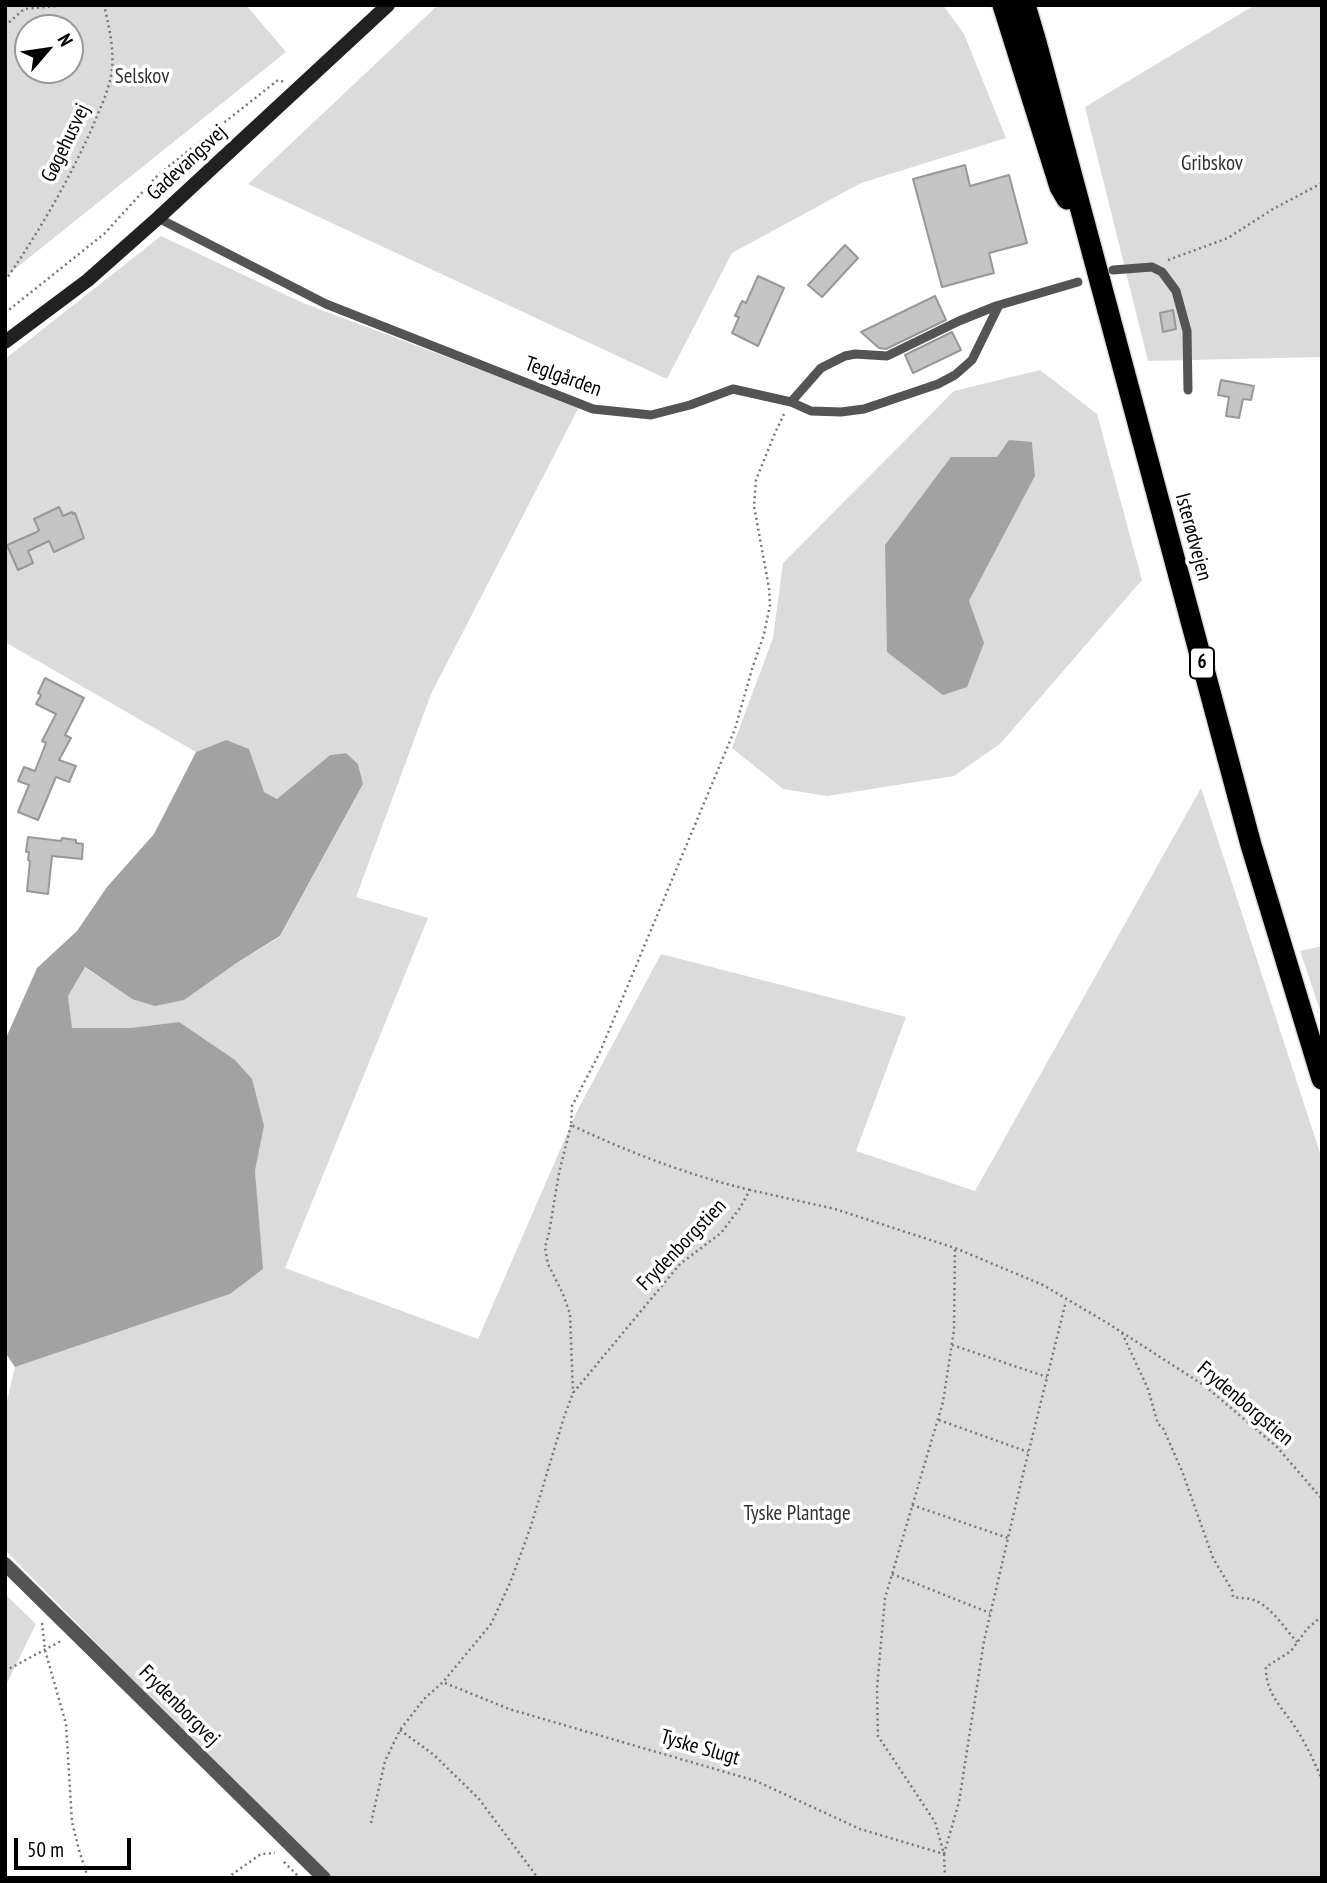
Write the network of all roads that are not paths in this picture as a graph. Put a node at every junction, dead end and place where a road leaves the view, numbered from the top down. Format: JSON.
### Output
{"nodes":[{"id":1,"x":388,"y":5,"type":"edge"},
{"id":2,"x":1003,"y":5,"type":"edge"},
{"id":3,"x":1024,"y":5,"type":"edge"},
{"id":4,"x":158,"y":218,"type":"junction"},
{"id":5,"x":1090,"y":244,"type":"junction"},
{"id":6,"x":1113,"y":270,"type":"dead end"},
{"id":7,"x":1078,"y":282,"type":"dead end"},
{"id":8,"x":999,"y":305,"type":"junction"},
{"id":9,"x":5,"y":342,"type":"edge"},
{"id":10,"x":1188,"y":390,"type":"dead end"},
{"id":11,"x":791,"y":402,"type":"junction"},
{"id":12,"x":1322,"y":1079,"type":"edge"},
{"id":13,"x":5,"y":1564,"type":"edge"},
{"id":14,"x":324,"y":1878,"type":"edge"}],
"edges":[{"from":1,"to":4,"type":"street","name":"Gadevangsvej"},
{"from":2,"to":5,"type":"highway"},
{"from":3,"to":5,"type":"highway","name":"Isterødvejen","number":"6"},
{"from":4,"to":9,"type":"street","name":"Gadevangsvej"},
{"from":4,"to":11,"type":"lane","name":"Teglgården"},
{"from":5,"to":12,"type":"highway","name":"Isterødvejen","number":"6"},
{"from":6,"to":10,"type":"lane"},
{"from":7,"to":8,"type":"lane"},
{"from":8,"to":11,"type":"lane"},
{"from":8,"to":11,"type":"lane","name":"Teglgården"},
{"from":13,"to":14,"type":"street","name":"Frydenborgvej"}]}
